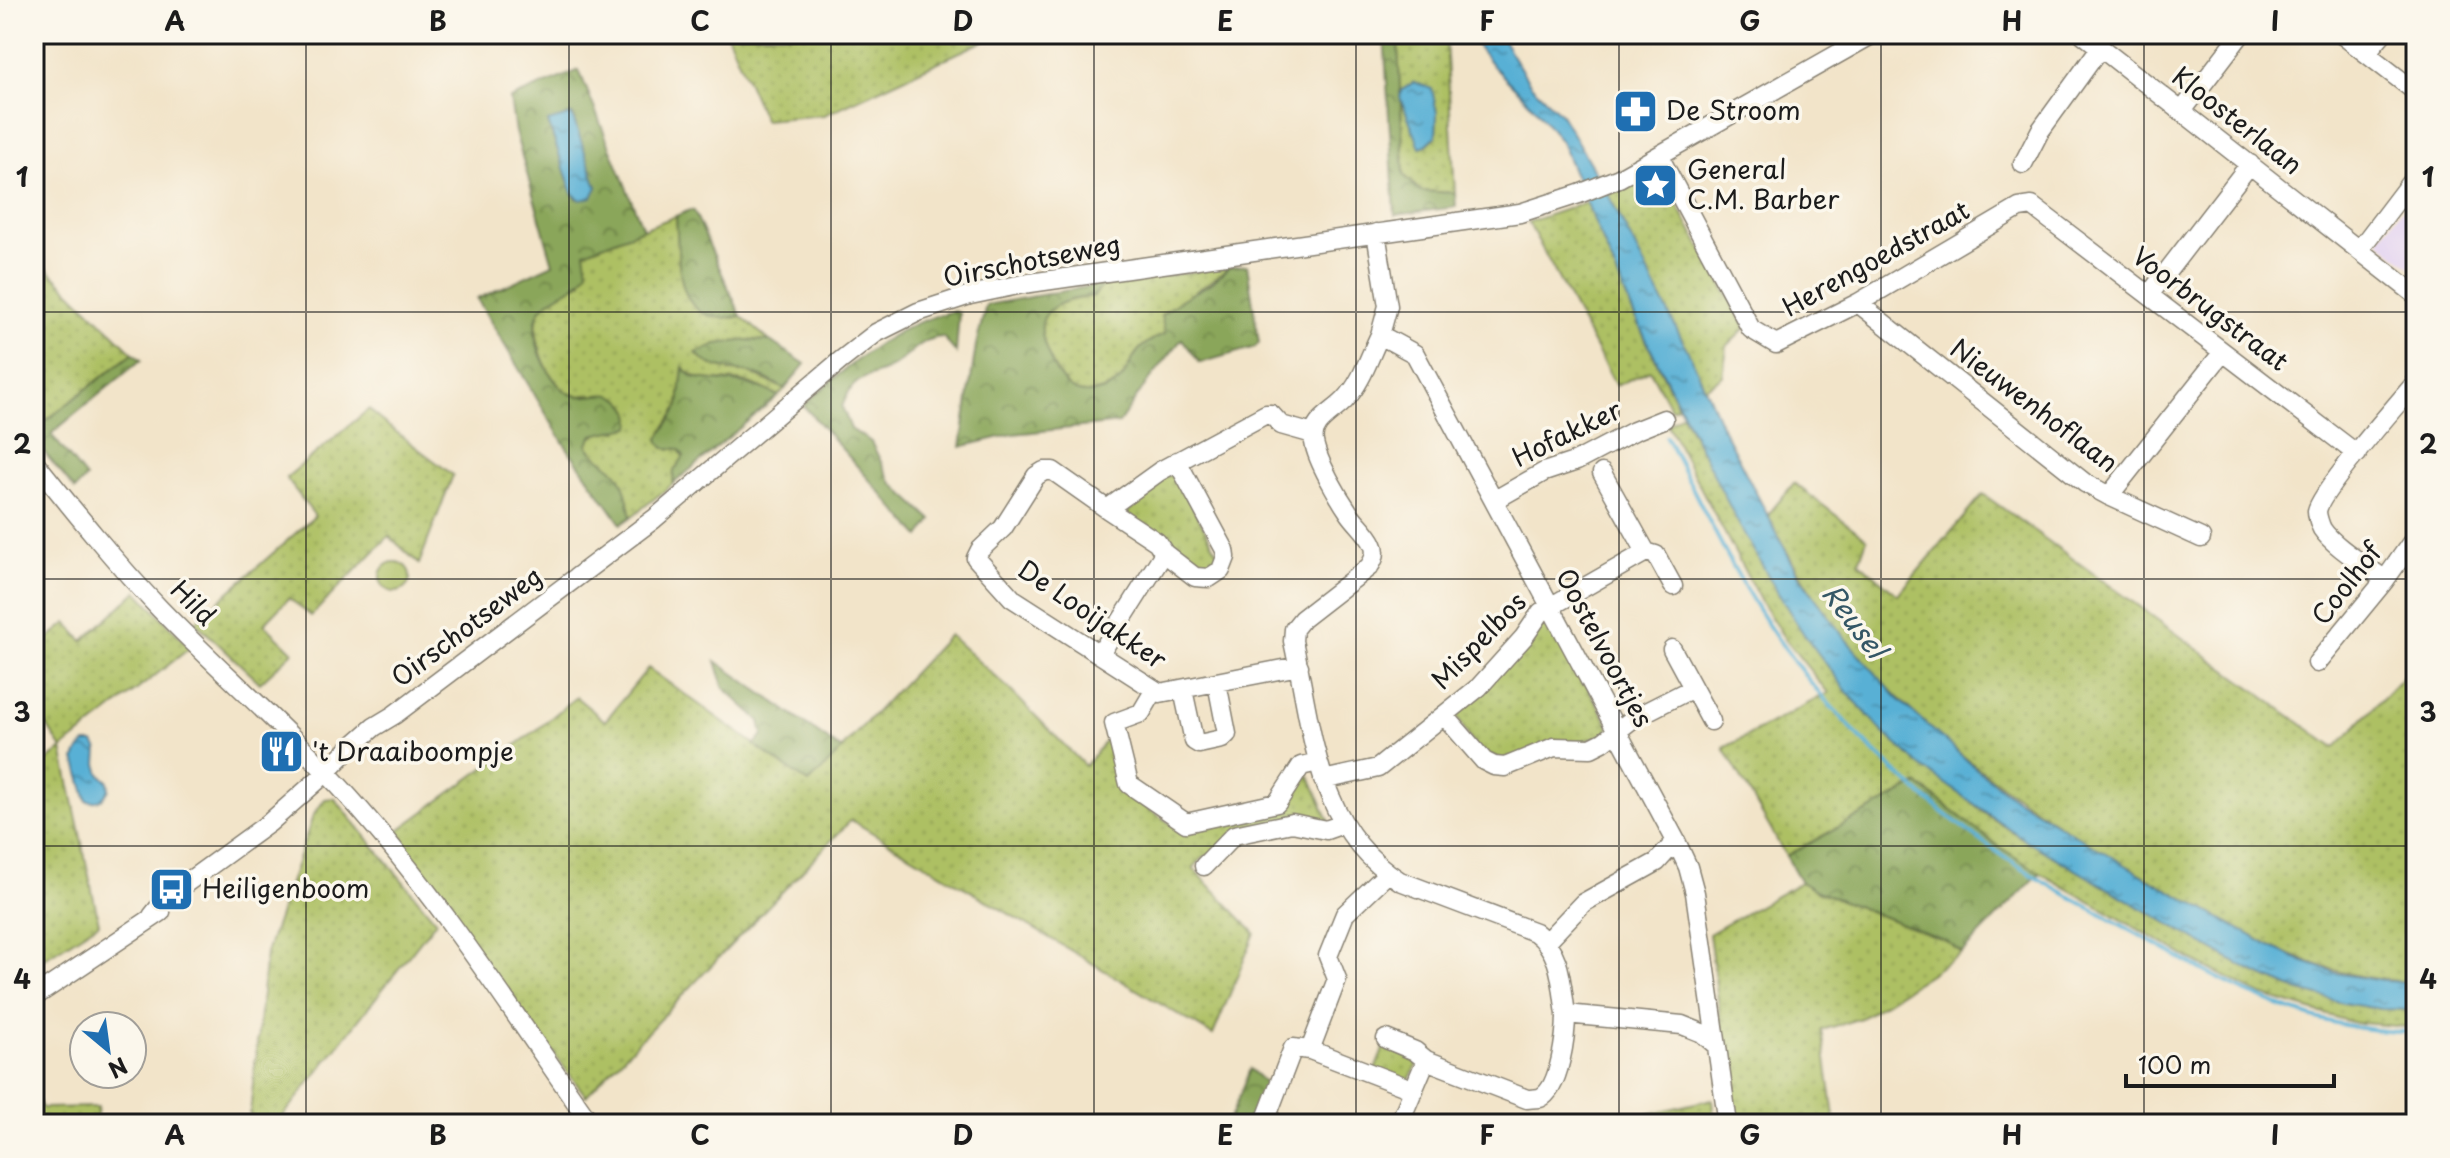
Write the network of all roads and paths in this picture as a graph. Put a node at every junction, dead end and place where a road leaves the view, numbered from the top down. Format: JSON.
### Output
{"nodes":[{"id":1,"x":2083,"y":34,"type":"edge"},
{"id":2,"x":2241,"y":34,"type":"edge"},
{"id":3,"x":2341,"y":34,"type":"edge"},
{"id":4,"x":2382,"y":34,"type":"edge"},
{"id":5,"x":1870,"y":35,"type":"edge"},
{"id":6,"x":2100,"y":48,"type":"junction"},
{"id":7,"x":2366,"y":53,"type":"junction"},
{"id":8,"x":2416,"y":92,"type":"edge"},
{"id":9,"x":2182,"y":111,"type":"junction"},
{"id":10,"x":1659,"y":156,"type":"junction"},
{"id":11,"x":2023,"y":164,"type":"dead end"},
{"id":12,"x":2250,"y":164,"type":"junction"},
{"id":13,"x":2416,"y":175,"type":"edge"},
{"id":14,"x":2032,"y":206,"type":"joint"},
{"id":15,"x":1376,"y":233,"type":"junction"},
{"id":16,"x":2359,"y":250,"type":"junction"},
{"id":17,"x":2149,"y":295,"type":"junction"},
{"id":18,"x":2416,"y":295,"type":"edge"},
{"id":19,"x":1858,"y":303,"type":"junction"},
{"id":20,"x":1380,"y":335,"type":"junction"},
{"id":21,"x":2223,"y":352,"type":"junction"},
{"id":22,"x":2416,"y":382,"type":"edge"},
{"id":23,"x":1664,"y":419,"type":"dead end"},
{"id":24,"x":1313,"y":434,"type":"junction"},
{"id":25,"x":2357,"y":454,"type":"junction"},
{"id":26,"x":34,"y":461,"type":"edge"},
{"id":27,"x":1177,"y":461,"type":"junction"},
{"id":28,"x":1602,"y":473,"type":"dead end"},
{"id":29,"x":2109,"y":496,"type":"junction"},
{"id":30,"x":1495,"y":500,"type":"junction"},
{"id":31,"x":1107,"y":509,"type":"junction"},
{"id":32,"x":2416,"y":536,"type":"edge"},
{"id":33,"x":2201,"y":538,"type":"dead end"},
{"id":34,"x":1646,"y":552,"type":"junction"},
{"id":35,"x":1164,"y":553,"type":"junction"},
{"id":36,"x":2385,"y":580,"type":"junction"},
{"id":37,"x":1673,"y":586,"type":"dead end"},
{"id":38,"x":1551,"y":604,"type":"junction"},
{"id":39,"x":1672,"y":649,"type":"dead end"},
{"id":40,"x":1100,"y":654,"type":"junction"},
{"id":41,"x":2317,"y":663,"type":"dead end"},
{"id":42,"x":1299,"y":666,"type":"junction"},
{"id":43,"x":1217,"y":683,"type":"junction"},
{"id":44,"x":1693,"y":688,"type":"junction"},
{"id":45,"x":1183,"y":690,"type":"junction"},
{"id":46,"x":1154,"y":691,"type":"junction"},
{"id":47,"x":1444,"y":715,"type":"junction"},
{"id":48,"x":1711,"y":721,"type":"dead end"},
{"id":49,"x":1619,"y":731,"type":"junction"},
{"id":50,"x":1321,"y":771,"type":"junction"},
{"id":51,"x":330,"y":776,"type":"junction"},
{"id":52,"x":1343,"y":824,"type":"junction"},
{"id":53,"x":1676,"y":841,"type":"junction"},
{"id":54,"x":1204,"y":866,"type":"dead end"},
{"id":55,"x":1388,"y":873,"type":"junction"},
{"id":56,"x":1547,"y":941,"type":"junction"},
{"id":57,"x":34,"y":997,"type":"edge"},
{"id":58,"x":1566,"y":1014,"type":"junction"},
{"id":59,"x":1386,"y":1039,"type":"dead end"},
{"id":60,"x":1717,"y":1046,"type":"junction"},
{"id":61,"x":1310,"y":1050,"type":"junction"},
{"id":62,"x":1426,"y":1060,"type":"junction"},
{"id":63,"x":1414,"y":1090,"type":"junction"},
{"id":64,"x":591,"y":1124,"type":"edge"},
{"id":65,"x":1264,"y":1124,"type":"edge"},
{"id":66,"x":1399,"y":1124,"type":"edge"},
{"id":67,"x":1728,"y":1124,"type":"edge"}],
"edges":[{"from":1,"to":6,"type":"street","name":"Kloosterlaan"},
{"from":2,"to":9,"type":"street"},
{"from":3,"to":7,"type":"street"},
{"from":4,"to":7,"type":"street"},
{"from":5,"to":10,"type":"street","name":"Oirschotseweg"},
{"from":6,"to":9,"type":"street","name":"Kloosterlaan"},
{"from":6,"to":11,"type":"street"},
{"from":7,"to":8,"type":"street"},
{"from":9,"to":12,"type":"street","name":"Kloosterlaan"},
{"from":10,"to":15,"type":"street","name":"Oirschotseweg"},
{"from":10,"to":19,"type":"street","name":"Herengoedstraat"},
{"from":12,"to":16,"type":"street","name":"Kloosterlaan"},
{"from":12,"to":17,"type":"street"},
{"from":13,"to":16,"type":"street"},
{"from":14,"to":17,"type":"street","name":"Voorbrugstraat"},
{"from":14,"to":19,"type":"street","name":"Herengoedstraat"},
{"from":15,"to":20,"type":"street"},
{"from":15,"to":51,"type":"street","name":"Oirschotseweg"},
{"from":16,"to":18,"type":"street","name":"Kloosterlaan"},
{"from":17,"to":21,"type":"street","name":"Voorbrugstraat"},
{"from":19,"to":29,"type":"street","name":"Nieuwenhoflaan"},
{"from":20,"to":24,"type":"street"},
{"from":20,"to":30,"type":"street","name":"Oostelvoortjes"},
{"from":21,"to":25,"type":"street","name":"Voorbrugstraat"},
{"from":21,"to":29,"type":"street","name":"Nieuwenhoflaan"},
{"from":22,"to":25,"type":"street"},
{"from":23,"to":30,"type":"street","name":"Hofakker"},
{"from":24,"to":27,"type":"street"},
{"from":24,"to":42,"type":"street"},
{"from":25,"to":36,"type":"street"},
{"from":26,"to":51,"type":"street","name":"Hild"},
{"from":27,"to":31,"type":"street"},
{"from":27,"to":35,"type":"street"},
{"from":28,"to":34,"type":"street"},
{"from":29,"to":33,"type":"street"},
{"from":30,"to":38,"type":"street","name":"Oostelvoortjes"},
{"from":31,"to":35,"type":"street"},
{"from":31,"to":40,"type":"street","name":"De Looijakker"},
{"from":32,"to":36,"type":"street","name":"Coolhof"},
{"from":34,"to":37,"type":"street"},
{"from":34,"to":38,"type":"street"},
{"from":35,"to":40,"type":"street"},
{"from":36,"to":41,"type":"street","name":"Coolhof"},
{"from":38,"to":47,"type":"street","name":"Mispelbos"},
{"from":38,"to":49,"type":"street","name":"Oostelvoortjes"},
{"from":39,"to":44,"type":"street"},
{"from":40,"to":46,"type":"street","name":"De Looijakker"},
{"from":42,"to":43,"type":"street","name":"De Looijakker"},
{"from":42,"to":50,"type":"street"},
{"from":43,"to":45,"type":"street","name":"De Looijakker"},
{"from":43,"to":45,"type":"street","name":"De Looijakker"},
{"from":44,"to":48,"type":"street"},
{"from":44,"to":49,"type":"street"},
{"from":45,"to":46,"type":"street","name":"De Looijakker"},
{"from":46,"to":50,"type":"street"},
{"from":47,"to":49,"type":"street","name":"Mispelbos"},
{"from":47,"to":50,"type":"street","name":"Mispelbos"},
{"from":49,"to":53,"type":"street","name":"Oostelvoortjes"},
{"from":50,"to":52,"type":"street"},
{"from":51,"to":57,"type":"street","name":"Oirschotseweg"},
{"from":51,"to":64,"type":"street"},
{"from":52,"to":54,"type":"street"},
{"from":52,"to":55,"type":"street"},
{"from":53,"to":56,"type":"street"},
{"from":53,"to":60,"type":"street","name":"Oostelvoortjes"},
{"from":55,"to":56,"type":"street"},
{"from":55,"to":61,"type":"street"},
{"from":56,"to":58,"type":"street"},
{"from":58,"to":60,"type":"street"},
{"from":58,"to":62,"type":"street"},
{"from":59,"to":62,"type":"street"},
{"from":60,"to":67,"type":"street","name":"Oostelvoortjes"},
{"from":61,"to":63,"type":"street"},
{"from":61,"to":65,"type":"street"},
{"from":62,"to":63,"type":"street"},
{"from":63,"to":66,"type":"street"}]}
